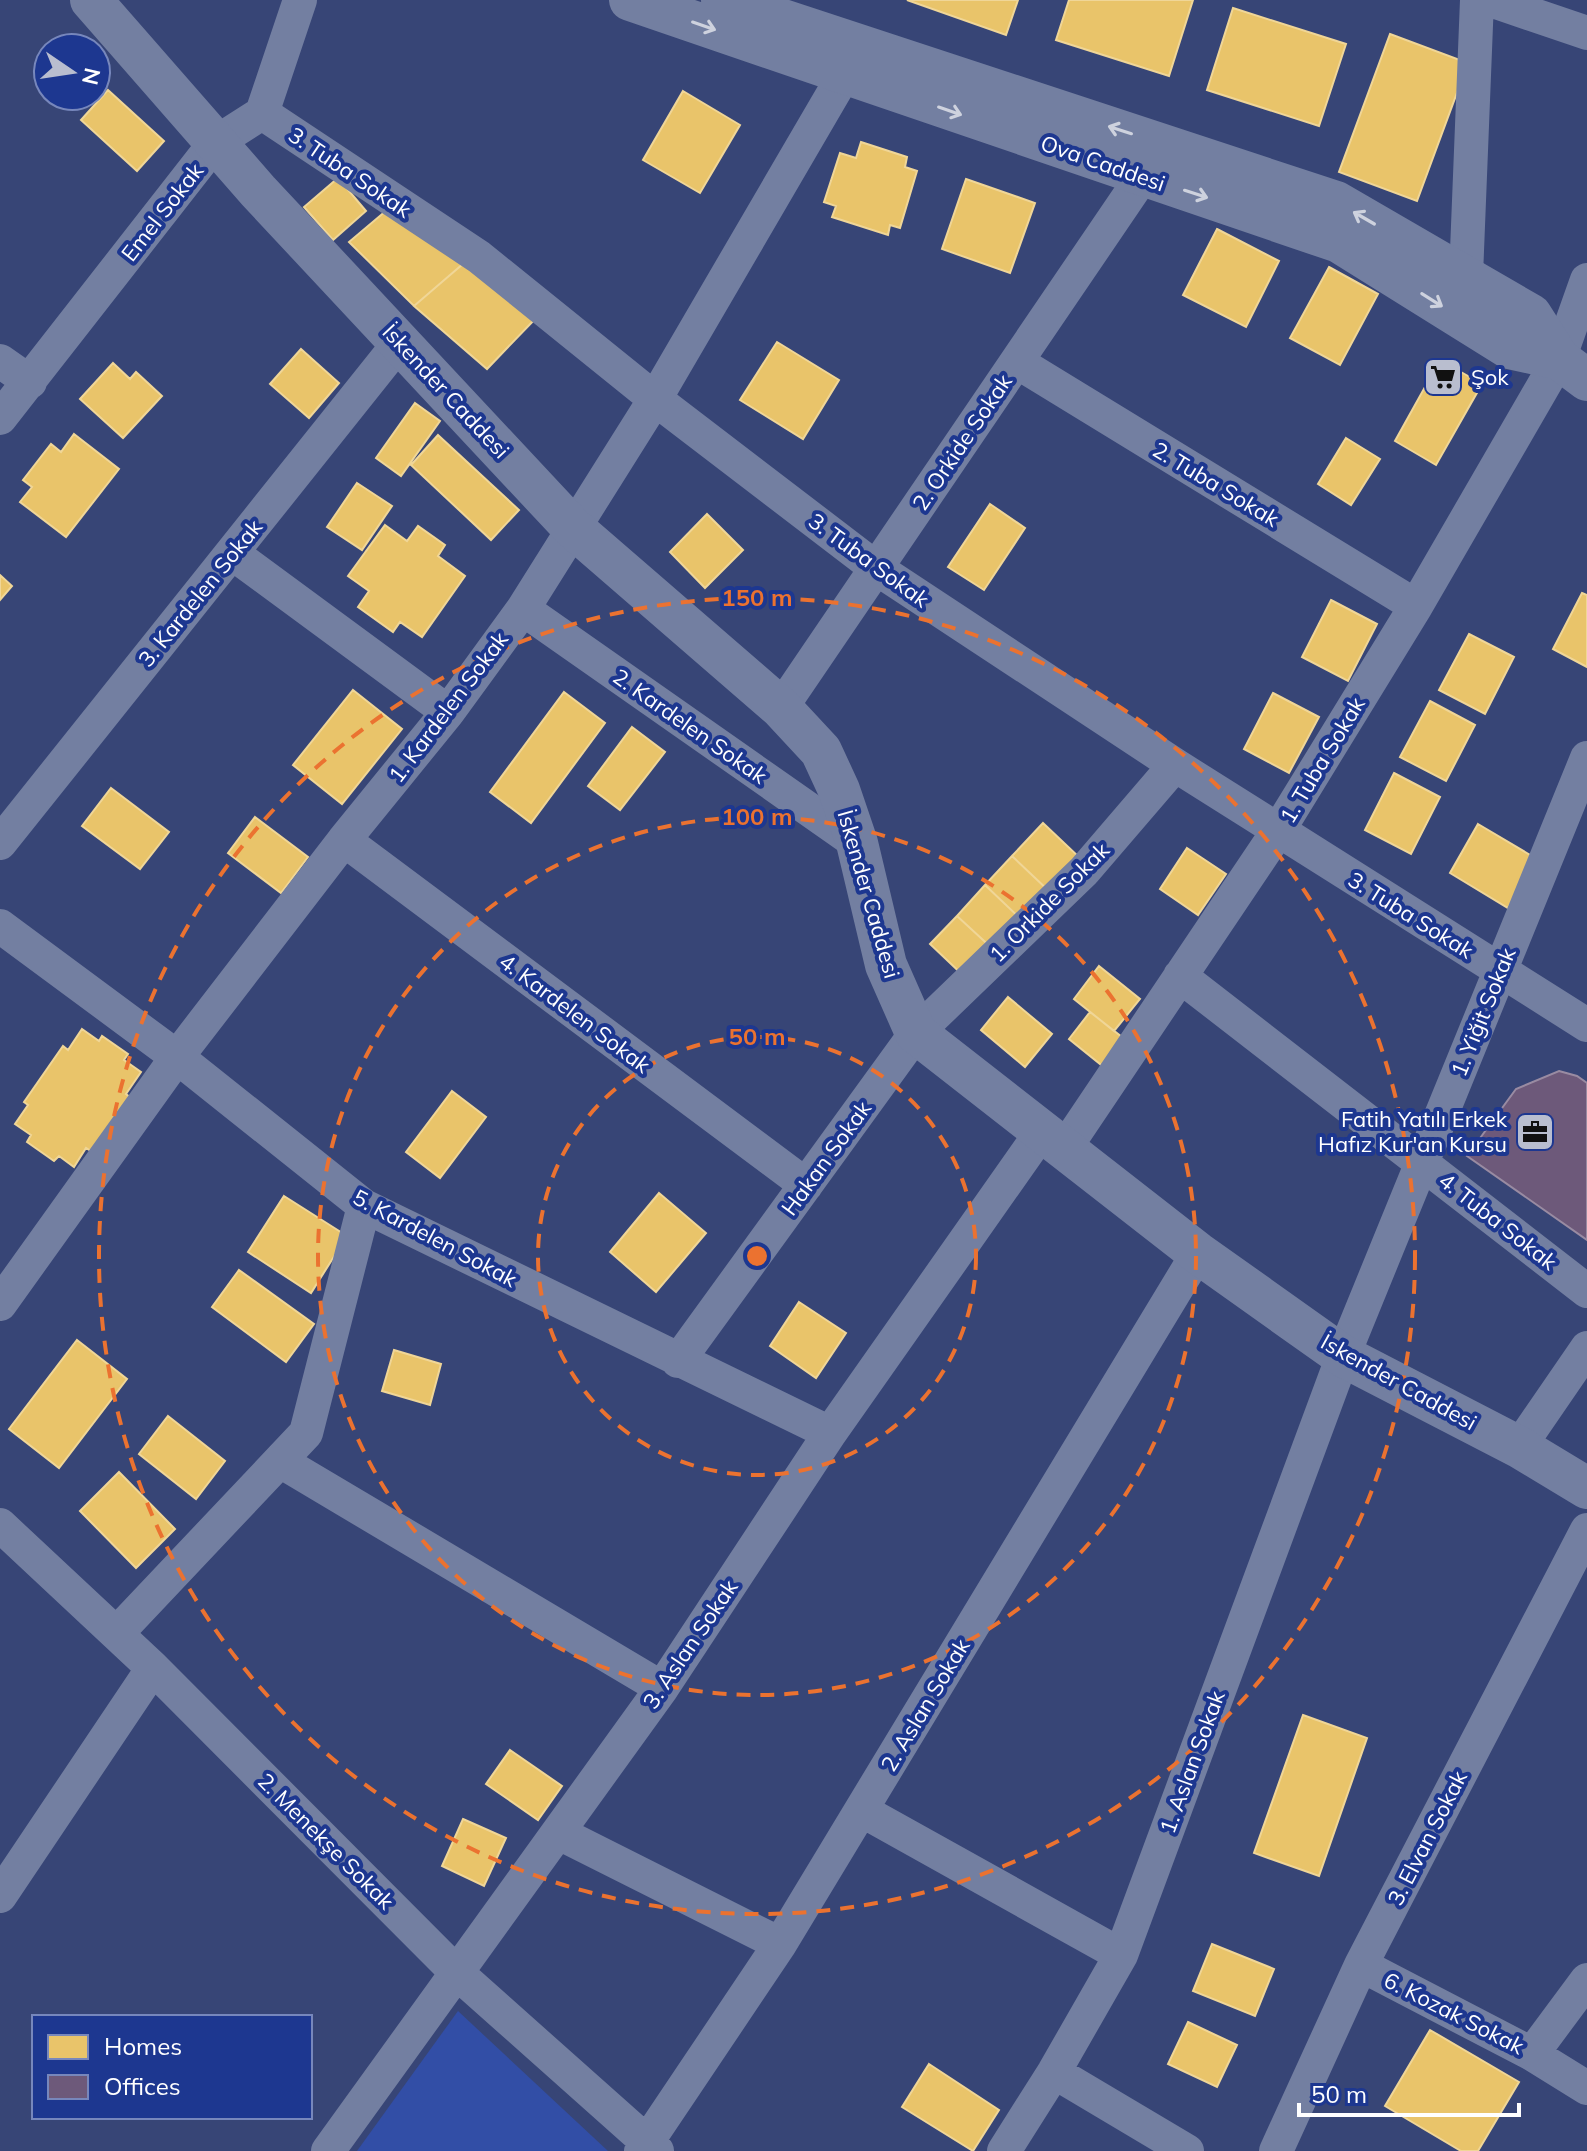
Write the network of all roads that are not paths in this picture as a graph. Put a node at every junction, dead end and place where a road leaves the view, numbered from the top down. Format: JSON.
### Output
{"nodes":[{"id":1,"x":91,"y":0,"type":"edge"},
{"id":2,"x":300,"y":0,"type":"edge"},
{"id":3,"x":630,"y":0,"type":"edge"},
{"id":4,"x":722,"y":0,"type":"edge"},
{"id":5,"x":1477,"y":0,"type":"edge"},
{"id":6,"x":1490,"y":0,"type":"edge"},
{"id":7,"x":1587,"y":33,"type":"edge"},
{"id":8,"x":851,"y":60,"type":"junction"},
{"id":9,"x":262,"y":113,"type":"junction"},
{"id":10,"x":215,"y":143,"type":"junction"},
{"id":11,"x":1142,"y":177,"type":"junction"},
{"id":12,"x":1466,"y":276,"type":"junction"},
{"id":13,"x":1587,"y":280,"type":"edge"},
{"id":14,"x":400,"y":342,"type":"junction"},
{"id":15,"x":0,"y":361,"type":"edge"},
{"id":16,"x":1017,"y":362,"type":"junction"},
{"id":17,"x":1573,"y":370,"type":"edge"},
{"id":18,"x":30,"y":382,"type":"junction"},
{"id":19,"x":655,"y":399,"type":"junction"},
{"id":20,"x":0,"y":418,"type":"edge"},
{"id":21,"x":572,"y":527,"type":"junction"},
{"id":22,"x":232,"y":553,"type":"junction"},
{"id":23,"x":876,"y":568,"type":"junction"},
{"id":24,"x":1416,"y":606,"type":"junction"},
{"id":25,"x":523,"y":609,"type":"junction"},
{"id":26,"x":781,"y":708,"type":"junction"},
{"id":27,"x":448,"y":712,"type":"junction"},
{"id":28,"x":1587,"y":758,"type":"edge"},
{"id":29,"x":1175,"y":765,"type":"junction"},
{"id":30,"x":1278,"y":831,"type":"junction"},
{"id":31,"x":344,"y":840,"type":"junction"},
{"id":32,"x":0,"y":843,"type":"edge"},
{"id":33,"x":857,"y":843,"type":"junction"},
{"id":34,"x":0,"y":926,"type":"edge"},
{"id":35,"x":1500,"y":971,"type":"junction"},
{"id":36,"x":1180,"y":976,"type":"junction"},
{"id":37,"x":1587,"y":1025,"type":"edge"},
{"id":38,"x":916,"y":1033,"type":"junction"},
{"id":39,"x":177,"y":1057,"type":"junction"},
{"id":40,"x":1054,"y":1139,"type":"junction"},
{"id":41,"x":1422,"y":1162,"type":"junction"},
{"id":42,"x":806,"y":1185,"type":"junction"},
{"id":43,"x":364,"y":1206,"type":"junction"},
{"id":44,"x":1198,"y":1253,"type":"junction"},
{"id":45,"x":1587,"y":1291,"type":"edge"},
{"id":46,"x":0,"y":1304,"type":"edge"},
{"id":47,"x":1587,"y":1348,"type":"edge"},
{"id":48,"x":1343,"y":1356,"type":"junction"},
{"id":49,"x":678,"y":1361,"type":"junction"},
{"id":50,"x":830,"y":1433,"type":"junction"},
{"id":51,"x":1519,"y":1447,"type":"junction"},
{"id":52,"x":280,"y":1461,"type":"junction"},
{"id":53,"x":1587,"y":1488,"type":"edge"},
{"id":54,"x":0,"y":1525,"type":"edge"},
{"id":55,"x":1587,"y":1530,"type":"edge"},
{"id":56,"x":117,"y":1633,"type":"junction"},
{"id":57,"x":153,"y":1668,"type":"junction"},
{"id":58,"x":662,"y":1688,"type":"junction"},
{"id":59,"x":861,"y":1810,"type":"junction"},
{"id":60,"x":559,"y":1833,"type":"junction"},
{"id":61,"x":0,"y":1896,"type":"edge"},
{"id":62,"x":780,"y":1944,"type":"junction"},
{"id":63,"x":1121,"y":1955,"type":"junction"},
{"id":64,"x":1361,"y":1965,"type":"junction"},
{"id":65,"x":456,"y":1972,"type":"junction"},
{"id":66,"x":1587,"y":1980,"type":"edge"},
{"id":67,"x":1532,"y":2054,"type":"junction"},
{"id":68,"x":1054,"y":2072,"type":"junction"},
{"id":69,"x":1587,"y":2088,"type":"edge"},
{"id":70,"x":648,"y":2148,"type":"edge"},
{"id":71,"x":328,"y":2151,"type":"edge"},
{"id":72,"x":1004,"y":2151,"type":"edge"},
{"id":73,"x":1187,"y":2151,"type":"edge"},
{"id":74,"x":1276,"y":2151,"type":"edge"}],
"edges":[{"from":1,"to":10,"type":"street","name":"İskender Caddesi"},
{"from":2,"to":9,"type":"street"},
{"from":3,"to":8,"type":"street","name":"Ova Caddesi","one_way":true},
{"from":4,"to":8,"type":"street","name":"Ova Caddesi"},
{"from":5,"to":12,"type":"street"},
{"from":6,"to":7,"type":"street"},
{"from":8,"to":11,"type":"street","name":"Ova Caddesi","one_way":true},
{"from":12,"to":8,"type":"street","name":"Ova Caddesi","one_way":true},
{"from":8,"to":19,"type":"street","name":"1. Kardelen Sokak"},
{"from":9,"to":10,"type":"street","name":"Emel Sokak"},
{"from":9,"to":19,"type":"street","name":"3. Tuba Sokak"},
{"from":10,"to":14,"type":"street","name":"İskender Caddesi"},
{"from":10,"to":18,"type":"street","name":"Emel Sokak"},
{"from":11,"to":16,"type":"street","name":"2. Orkide Sokak"},
{"from":11,"to":17,"type":"street","name":"Ova Caddesi","one_way":true},
{"from":12,"to":17,"type":"street","name":"Ova Caddesi"},
{"from":13,"to":17,"type":"street","name":"1. Tuba Sokak"},
{"from":14,"to":21,"type":"street","name":"İskender Caddesi"},
{"from":14,"to":22,"type":"street","name":"3. Kardelen Sokak"},
{"from":15,"to":18,"type":"street"},
{"from":16,"to":23,"type":"street","name":"2. Orkide Sokak"},
{"from":16,"to":24,"type":"street","name":"2. Tuba Sokak"},
{"from":17,"to":24,"type":"street","name":"1. Tuba Sokak"},
{"from":18,"to":20,"type":"street","name":"Emel Sokak"},
{"from":19,"to":21,"type":"street","name":"1. Kardelen Sokak"},
{"from":19,"to":23,"type":"street","name":"3. Tuba Sokak"},
{"from":21,"to":25,"type":"street","name":"1. Kardelen Sokak"},
{"from":21,"to":26,"type":"street","name":"İskender Caddesi"},
{"from":22,"to":27,"type":"street"},
{"from":22,"to":32,"type":"street","name":"3. Kardelen Sokak"},
{"from":23,"to":26,"type":"street","name":"2. Orkide Sokak"},
{"from":23,"to":29,"type":"street","name":"3. Tuba Sokak"},
{"from":24,"to":30,"type":"street","name":"1. Tuba Sokak"},
{"from":25,"to":27,"type":"street","name":"1. Kardelen Sokak"},
{"from":25,"to":33,"type":"street","name":"2. Kardelen Sokak"},
{"from":26,"to":33,"type":"street","name":"İskender Caddesi"},
{"from":27,"to":31,"type":"street","name":"1. Kardelen Sokak"},
{"from":28,"to":35,"type":"street","name":"1. Yiğit Sokak"},
{"from":29,"to":30,"type":"street","name":"3. Tuba Sokak"},
{"from":29,"to":38,"type":"street","name":"1. Orkide Sokak"},
{"from":30,"to":35,"type":"street","name":"3. Tuba Sokak"},
{"from":30,"to":36,"type":"street","name":"1. Tuba Sokak"},
{"from":31,"to":39,"type":"street","name":"1. Kardelen Sokak"},
{"from":31,"to":42,"type":"street","name":"4. Kardelen Sokak"},
{"from":33,"to":38,"type":"street","name":"İskender Caddesi"},
{"from":34,"to":39,"type":"street","name":"5. Kardelen Sokak"},
{"from":35,"to":37,"type":"street","name":"3. Tuba Sokak"},
{"from":35,"to":41,"type":"street","name":"1. Yiğit Sokak"},
{"from":36,"to":40,"type":"street","name":"1. Tuba Sokak"},
{"from":36,"to":41,"type":"street","name":"4. Tuba Sokak"},
{"from":38,"to":40,"type":"street","name":"İskender Caddesi"},
{"from":38,"to":42,"type":"street","name":"Hakan Sokak"},
{"from":39,"to":43,"type":"street","name":"5. Kardelen Sokak"},
{"from":39,"to":46,"type":"street","name":"1. Kardelen Sokak"},
{"from":40,"to":44,"type":"street","name":"İskender Caddesi"},
{"from":40,"to":50,"type":"street","name":"3. Aslan Sokak"},
{"from":41,"to":45,"type":"street","name":"4. Tuba Sokak"},
{"from":41,"to":48,"type":"street","name":"1. Yiğit Sokak"},
{"from":42,"to":49,"type":"street","name":"Hakan Sokak"},
{"from":43,"to":49,"type":"street","name":"5. Kardelen Sokak"},
{"from":43,"to":52,"type":"street"},
{"from":44,"to":48,"type":"street","name":"İskender Caddesi"},
{"from":44,"to":59,"type":"street","name":"2. Aslan Sokak"},
{"from":47,"to":51,"type":"street"},
{"from":48,"to":51,"type":"street","name":"İskender Caddesi"},
{"from":48,"to":63,"type":"street","name":"1. Aslan Sokak"},
{"from":49,"to":50,"type":"street","name":"5. Kardelen Sokak"},
{"from":50,"to":58,"type":"street","name":"3. Aslan Sokak"},
{"from":51,"to":53,"type":"street","name":"İskender Caddesi"},
{"from":52,"to":56,"type":"street"},
{"from":52,"to":58,"type":"street"},
{"from":54,"to":56,"type":"street","name":"2. Menekşe Sokak"},
{"from":55,"to":64,"type":"street","name":"3. Elvan Sokak"},
{"from":56,"to":57,"type":"street","name":"2. Menekşe Sokak"},
{"from":57,"to":61,"type":"street"},
{"from":57,"to":65,"type":"street","name":"2. Menekşe Sokak"},
{"from":58,"to":60,"type":"street","name":"3. Aslan Sokak"},
{"from":59,"to":62,"type":"street","name":"2. Aslan Sokak"},
{"from":59,"to":63,"type":"street"},
{"from":60,"to":62,"type":"street"},
{"from":60,"to":65,"type":"street","name":"3. Aslan Sokak"},
{"from":62,"to":70,"type":"street","name":"2. Aslan Sokak"},
{"from":63,"to":68,"type":"street","name":"1. Aslan Sokak"},
{"from":64,"to":67,"type":"street","name":"6. Kozak Sokak"},
{"from":64,"to":74,"type":"street","name":"3. Elvan Sokak"},
{"from":65,"to":70,"type":"street","name":"2. Menekşe Sokak"},
{"from":65,"to":71,"type":"street","name":"3. Aslan Sokak"},
{"from":66,"to":67,"type":"street"},
{"from":67,"to":69,"type":"street","name":"6. Kozak Sokak"},
{"from":68,"to":72,"type":"street","name":"1. Aslan Sokak"},
{"from":68,"to":73,"type":"street"}]}
